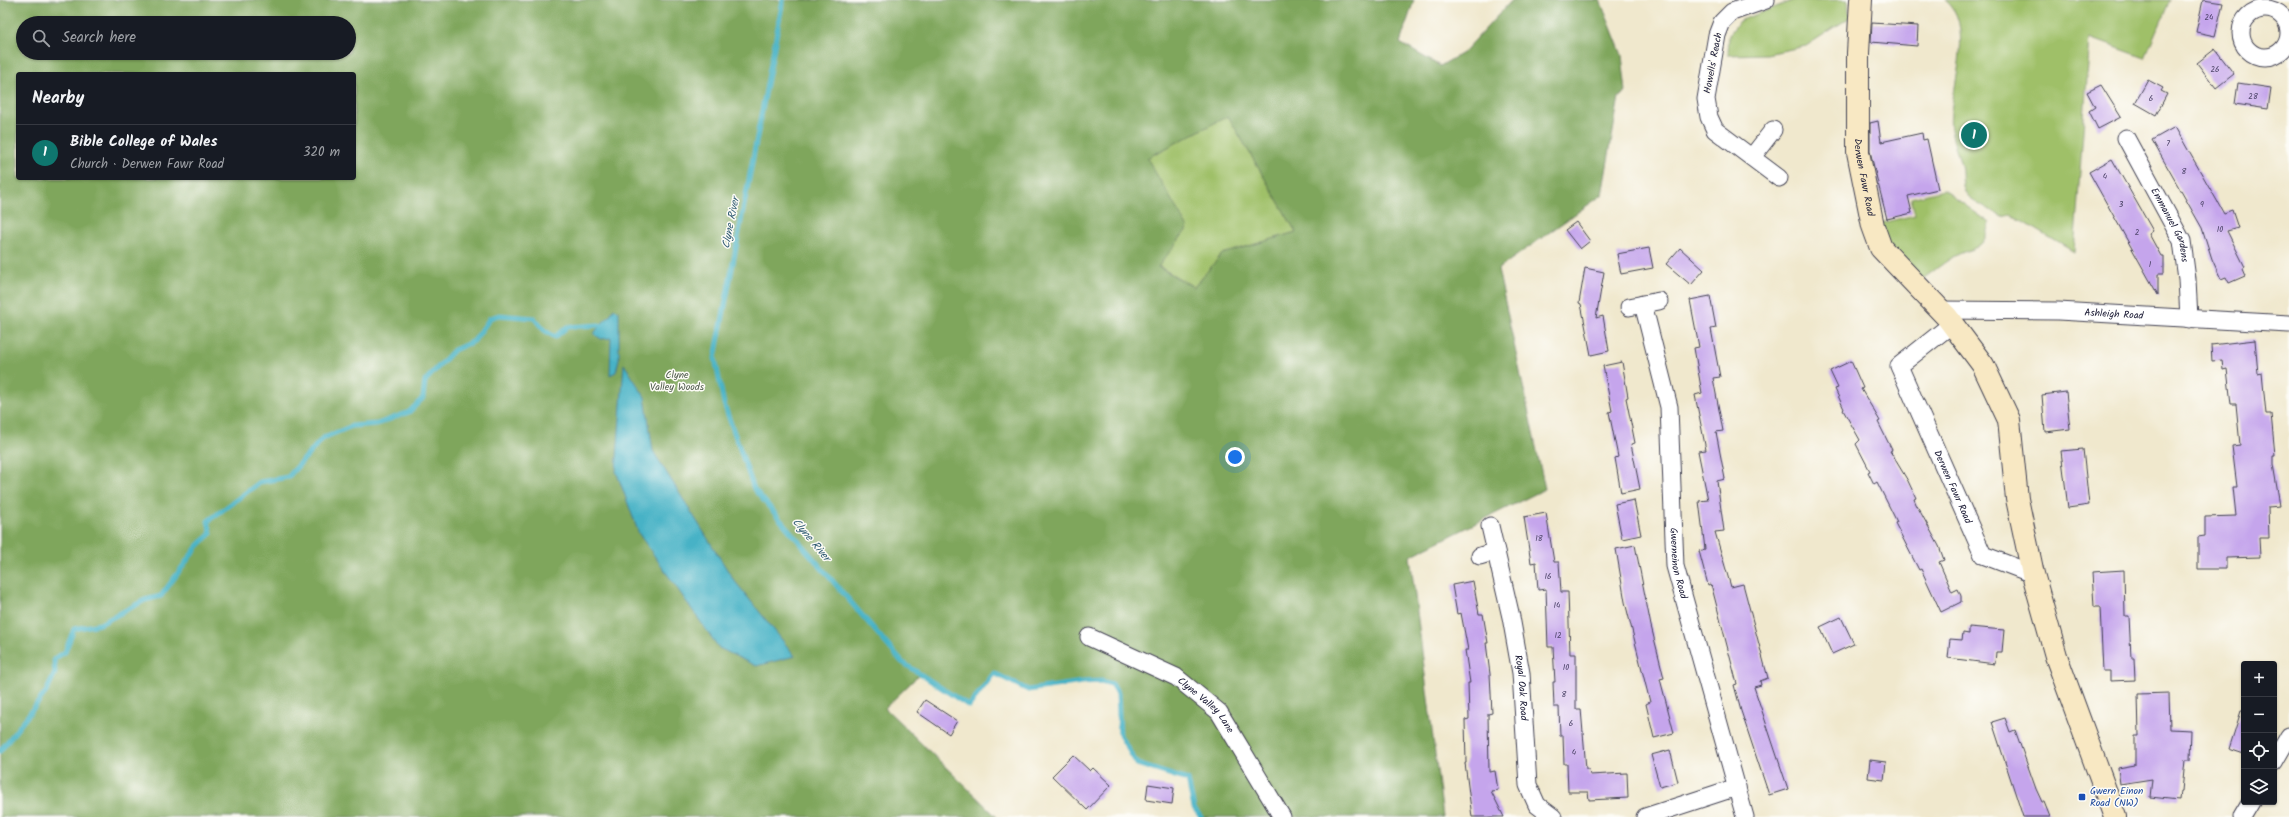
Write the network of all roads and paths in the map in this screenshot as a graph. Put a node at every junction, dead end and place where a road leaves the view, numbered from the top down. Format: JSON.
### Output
{"nodes":[{"id":1,"x":1766,"y":0,"type":"edge"},
{"id":2,"x":1860,"y":0,"type":"edge"},
{"id":3,"x":1773,"y":130,"type":"dead end"},
{"id":4,"x":2126,"y":138,"type":"dead end"},
{"id":5,"x":1752,"y":157,"type":"junction"},
{"id":6,"x":1779,"y":178,"type":"dead end"},
{"id":7,"x":1644,"y":304,"type":"dead end"},
{"id":8,"x":1946,"y":317,"type":"junction"},
{"id":9,"x":2189,"y":319,"type":"junction"},
{"id":10,"x":2289,"y":324,"type":"edge"},
{"id":11,"x":1490,"y":526,"type":"dead end"},
{"id":12,"x":1496,"y":551,"type":"junction"},
{"id":13,"x":1480,"y":556,"type":"dead end"},
{"id":14,"x":2034,"y":574,"type":"junction"},
{"id":15,"x":1089,"y":637,"type":"dead end"},
{"id":16,"x":2289,"y":736,"type":"edge"},
{"id":17,"x":2277,"y":757,"type":"edge"},
{"id":18,"x":1737,"y":787,"type":"junction"},
{"id":19,"x":2249,"y":805,"type":"edge"},
{"id":20,"x":1282,"y":817,"type":"edge"},
{"id":21,"x":1553,"y":817,"type":"edge"},
{"id":22,"x":1645,"y":817,"type":"edge"},
{"id":23,"x":1745,"y":817,"type":"edge"},
{"id":24,"x":2115,"y":817,"type":"edge"},
{"id":25,"x":2242,"y":817,"type":"edge"}],
"edges":[{"from":1,"to":5,"type":"street","name":"Howells' Reach"},
{"from":2,"to":8,"type":"main road","name":"Derwen Fawr Road"},
{"from":3,"to":5,"type":"street"},
{"from":4,"to":9,"type":"street","name":"Emmanuel Gardens"},
{"from":5,"to":6,"type":"street","name":"Howells' Reach"},
{"from":7,"to":18,"type":"street","name":"Gwerneinon Road"},
{"from":8,"to":9,"type":"street","name":"Ashleigh Road"},
{"from":8,"to":14,"type":"main road","name":"Derwen Fawr Road"},
{"from":8,"to":14,"type":"street","name":"Derwen Fawr Road"},
{"from":9,"to":10,"type":"street","name":"Ashleigh Road"},
{"from":11,"to":12,"type":"street","name":"Royal Oak Road"},
{"from":12,"to":13,"type":"street"},
{"from":12,"to":21,"type":"street","name":"Royal Oak Road"},
{"from":14,"to":24,"type":"main road","name":"Derwen Fawr Road"},
{"from":15,"to":20,"type":"street","name":"Clyne Valley Lane"},
{"from":16,"to":17,"type":"street"},
{"from":18,"to":22,"type":"street"},
{"from":18,"to":23,"type":"street","name":"Gwerneinon Road"},
{"from":19,"to":25,"type":"street"}]}
